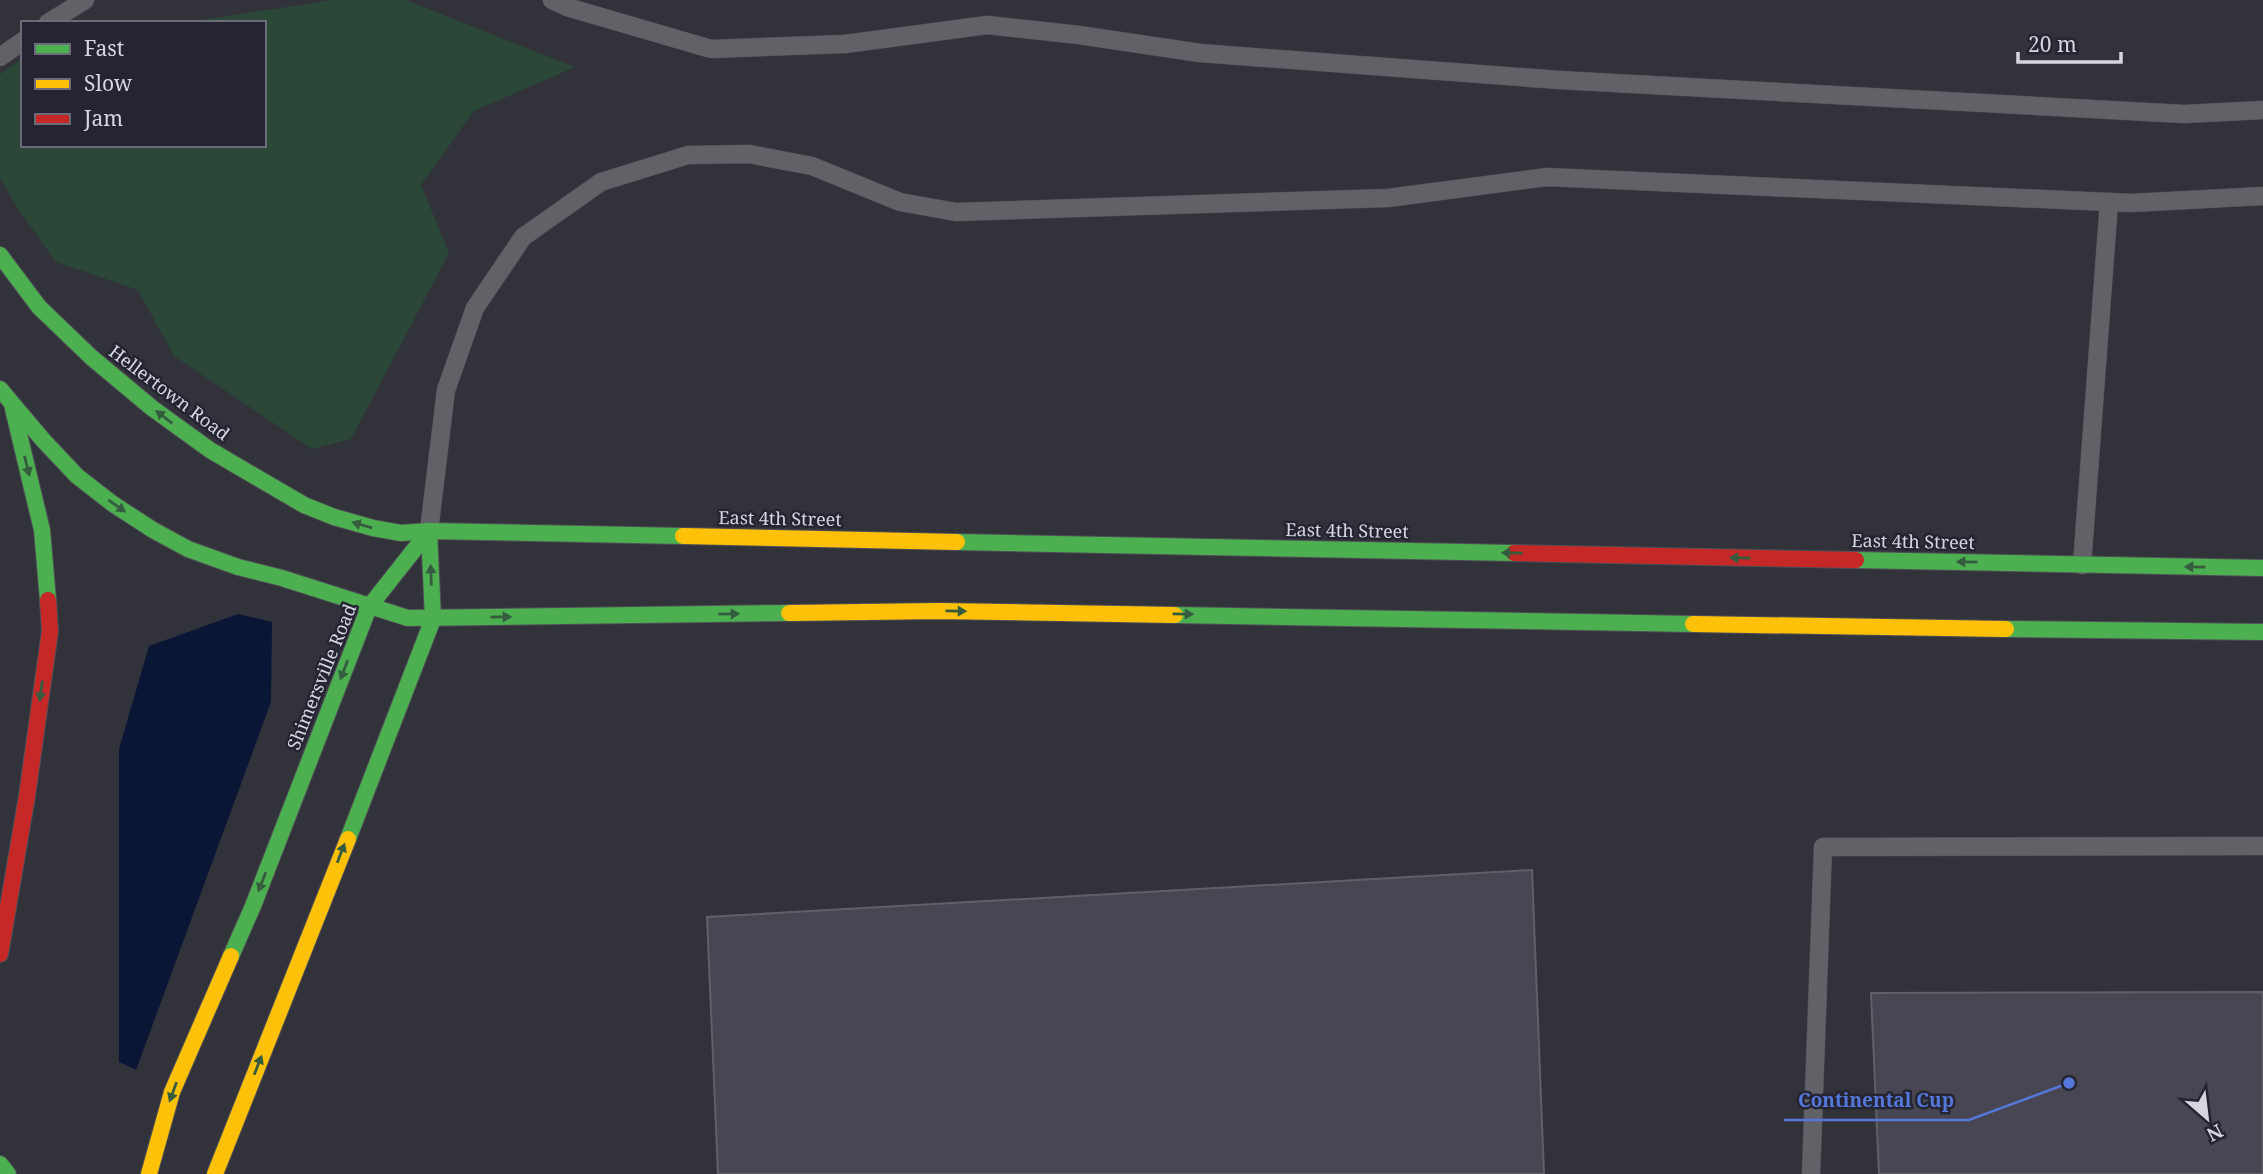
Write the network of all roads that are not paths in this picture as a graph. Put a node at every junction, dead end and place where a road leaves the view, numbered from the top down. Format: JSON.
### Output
{"nodes":[{"id":1,"x":85,"y":0,"type":"edge"},
{"id":2,"x":552,"y":0,"type":"edge"},
{"id":3,"x":51,"y":21,"type":"edge"},
{"id":4,"x":21,"y":42,"type":"edge"},
{"id":5,"x":0,"y":57,"type":"edge"},
{"id":6,"x":2263,"y":110,"type":"edge"},
{"id":7,"x":2263,"y":196,"type":"edge"},
{"id":8,"x":2109,"y":202,"type":"junction"},
{"id":9,"x":0,"y":255,"type":"edge"},
{"id":10,"x":5,"y":394,"type":"edge"},
{"id":11,"x":429,"y":531,"type":"junction"},
{"id":12,"x":2082,"y":565,"type":"junction"},
{"id":13,"x":2263,"y":568,"type":"edge"},
{"id":14,"x":369,"y":607,"type":"junction"},
{"id":15,"x":433,"y":619,"type":"junction"},
{"id":16,"x":2263,"y":632,"type":"edge"},
{"id":17,"x":2263,"y":846,"type":"edge"},
{"id":18,"x":0,"y":954,"type":"edge"},
{"id":19,"x":0,"y":1164,"type":"edge"},
{"id":20,"x":8,"y":1174,"type":"edge"},
{"id":21,"x":149,"y":1174,"type":"edge"},
{"id":22,"x":215,"y":1174,"type":"edge"},
{"id":23,"x":1811,"y":1174,"type":"edge"}],
"edges":[{"from":1,"to":3,"type":"lane"},
{"from":2,"to":6,"type":"lane"},
{"from":4,"to":5,"type":"lane"},
{"from":7,"to":8,"type":"lane"},
{"from":8,"to":11,"type":"lane"},
{"from":8,"to":12,"type":"lane"},
{"from":11,"to":9,"type":"main road","name":"Hellertown Road","one_way":true},
{"from":10,"to":14,"type":"main road","one_way":true},
{"from":10,"to":18,"type":"main road","one_way":true},
{"from":12,"to":11,"type":"main road","name":"East 4th Street","one_way":true},
{"from":11,"to":14,"type":"main road","name":"Shimersville Road"},
{"from":15,"to":11,"type":"main road","one_way":true},
{"from":13,"to":12,"type":"main road","name":"East 4th Street","one_way":true},
{"from":14,"to":15,"type":"main road"},
{"from":14,"to":21,"type":"main road","name":"Shimersville Road","one_way":true},
{"from":15,"to":16,"type":"main road","one_way":true},
{"from":22,"to":15,"type":"main road","one_way":true},
{"from":17,"to":23,"type":"lane"},
{"from":19,"to":20,"type":"main road"}]}
